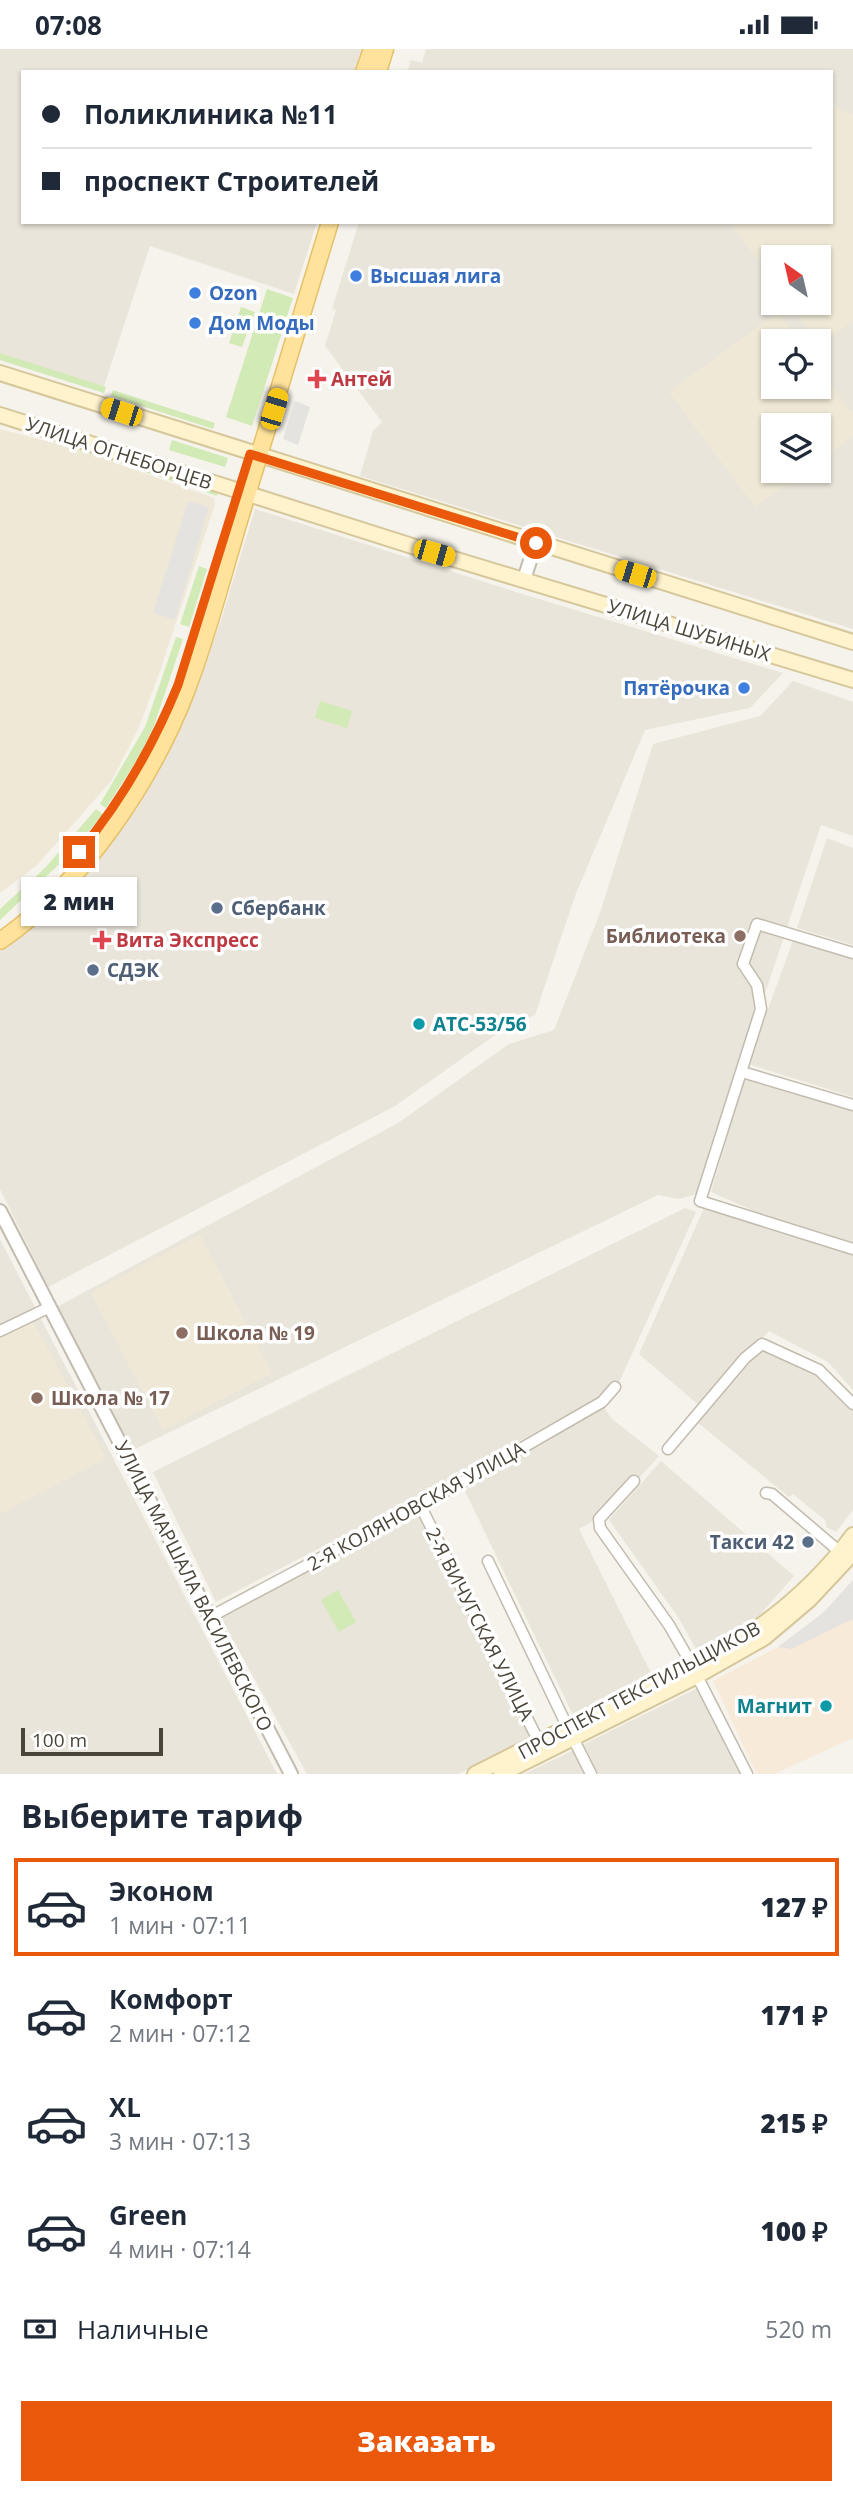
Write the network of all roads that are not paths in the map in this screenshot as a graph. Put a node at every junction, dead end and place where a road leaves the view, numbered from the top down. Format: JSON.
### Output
{"nodes":[{"id":1,"x":372,"y":49,"type":"edge"},
{"id":2,"x":385,"y":49,"type":"edge"},
{"id":3,"x":366,"y":70,"type":"edge"},
{"id":4,"x":379,"y":70,"type":"edge"},
{"id":5,"x":319,"y":224,"type":"edge"},
{"id":6,"x":329,"y":224,"type":"edge"},
{"id":7,"x":0,"y":373,"type":"edge"},
{"id":8,"x":0,"y":415,"type":"edge"},
{"id":9,"x":255,"y":455,"type":"junction"},
{"id":10,"x":243,"y":493,"type":"junction"},
{"id":11,"x":536,"y":543,"type":"junction"},
{"id":12,"x":524,"y":579,"type":"junction"},
{"id":13,"x":853,"y":642,"type":"edge"},
{"id":14,"x":853,"y":680,"type":"edge"},
{"id":15,"x":0,"y":928,"type":"edge"},
{"id":16,"x":0,"y":940,"type":"edge"},
{"id":17,"x":853,"y":953,"type":"edge"},
{"id":18,"x":742,"y":1072,"type":"junction"},
{"id":19,"x":853,"y":1105,"type":"edge"},
{"id":20,"x":0,"y":1211,"type":"edge"},
{"id":21,"x":853,"y":1249,"type":"edge"},
{"id":22,"x":50,"y":1307,"type":"junction"},
{"id":23,"x":0,"y":1331,"type":"edge"},
{"id":24,"x":615,"y":1387,"type":"dead end"},
{"id":25,"x":853,"y":1403,"type":"edge"},
{"id":26,"x":668,"y":1449,"type":"dead end"},
{"id":27,"x":635,"y":1481,"type":"dead end"},
{"id":28,"x":766,"y":1493,"type":"dead end"},
{"id":29,"x":420,"y":1505,"type":"junction"},
{"id":30,"x":853,"y":1535,"type":"edge"},
{"id":31,"x":846,"y":1552,"type":"edge"},
{"id":32,"x":488,"y":1561,"type":"dead end"},
{"id":33,"x":210,"y":1617,"type":"junction"},
{"id":34,"x":695,"y":1670,"type":"junction"},
{"id":35,"x":571,"y":1733,"type":"junction"},
{"id":36,"x":539,"y":1742,"type":"junction"},
{"id":37,"x":291,"y":1774,"type":"edge"},
{"id":38,"x":475,"y":1774,"type":"edge"},
{"id":39,"x":501,"y":1774,"type":"edge"},
{"id":40,"x":591,"y":1774,"type":"edge"},
{"id":41,"x":747,"y":1774,"type":"edge"}],
"edges":[{"from":1,"to":3,"type":"main road"},
{"from":2,"to":4,"type":"main road"},
{"from":5,"to":9,"type":"main road"},
{"from":6,"to":9,"type":"main road"},
{"from":7,"to":9,"type":"main road","name":"УЛИЦА ОГНЕБОРЦЕВ"},
{"from":8,"to":10,"type":"main road","name":"УЛИЦА ОГНЕБОРЦЕВ"},
{"from":9,"to":10,"type":"main road"},
{"from":9,"to":11,"type":"main road","name":"УЛИЦА ШУБИНЫХ"},
{"from":10,"to":12,"type":"main road","name":"УЛИЦА ШУБИНЫХ"},
{"from":10,"to":15,"type":"main road"},
{"from":10,"to":16,"type":"main road"},
{"from":11,"to":12,"type":"street"},
{"from":11,"to":13,"type":"main road","name":"УЛИЦА ШУБИНЫХ"},
{"from":12,"to":14,"type":"main road","name":"УЛИЦА ШУБИНЫХ"},
{"from":17,"to":18,"type":"street"},
{"from":18,"to":19,"type":"street"},
{"from":18,"to":21,"type":"street"},
{"from":20,"to":22,"type":"street","name":"УЛИЦА МАРШАЛА ВАСИЛЕВСКОГО"},
{"from":22,"to":23,"type":"street"},
{"from":22,"to":33,"type":"street","name":"УЛИЦА МАРШАЛА ВАСИЛЕВСКОГО"},
{"from":24,"to":29,"type":"street","name":"2-Я КОЛЯНОВСКАЯ УЛИЦА"},
{"from":25,"to":26,"type":"street"},
{"from":27,"to":34,"type":"street"},
{"from":28,"to":31,"type":"street"},
{"from":29,"to":33,"type":"street","name":"2-Я КОЛЯНОВСКАЯ УЛИЦА"},
{"from":29,"to":36,"type":"street","name":"2-Я ВИЧУГСКАЯ УЛИЦА"},
{"from":30,"to":31,"type":"main road","name":"ПРОСПЕКТ ТЕКСТИЛЬЩИКОВ"},
{"from":31,"to":34,"type":"main road","name":"ПРОСПЕКТ ТЕКСТИЛЬЩИКОВ"},
{"from":32,"to":35,"type":"street"},
{"from":33,"to":37,"type":"street","name":"УЛИЦА МАРШАЛА ВАСИЛЕВСКОГО"},
{"from":34,"to":35,"type":"main road","name":"ПРОСПЕКТ ТЕКСТИЛЬЩИКОВ"},
{"from":34,"to":41,"type":"street"},
{"from":35,"to":36,"type":"main road","name":"ПРОСПЕКТ ТЕКСТИЛЬЩИКОВ"},
{"from":35,"to":39,"type":"main road","name":"ПРОСПЕКТ ТЕКСТИЛЬЩИКОВ"},
{"from":35,"to":40,"type":"street"},
{"from":36,"to":38,"type":"main road","name":"ПРОСПЕКТ ТЕКСТИЛЬЩИКОВ"}]}
